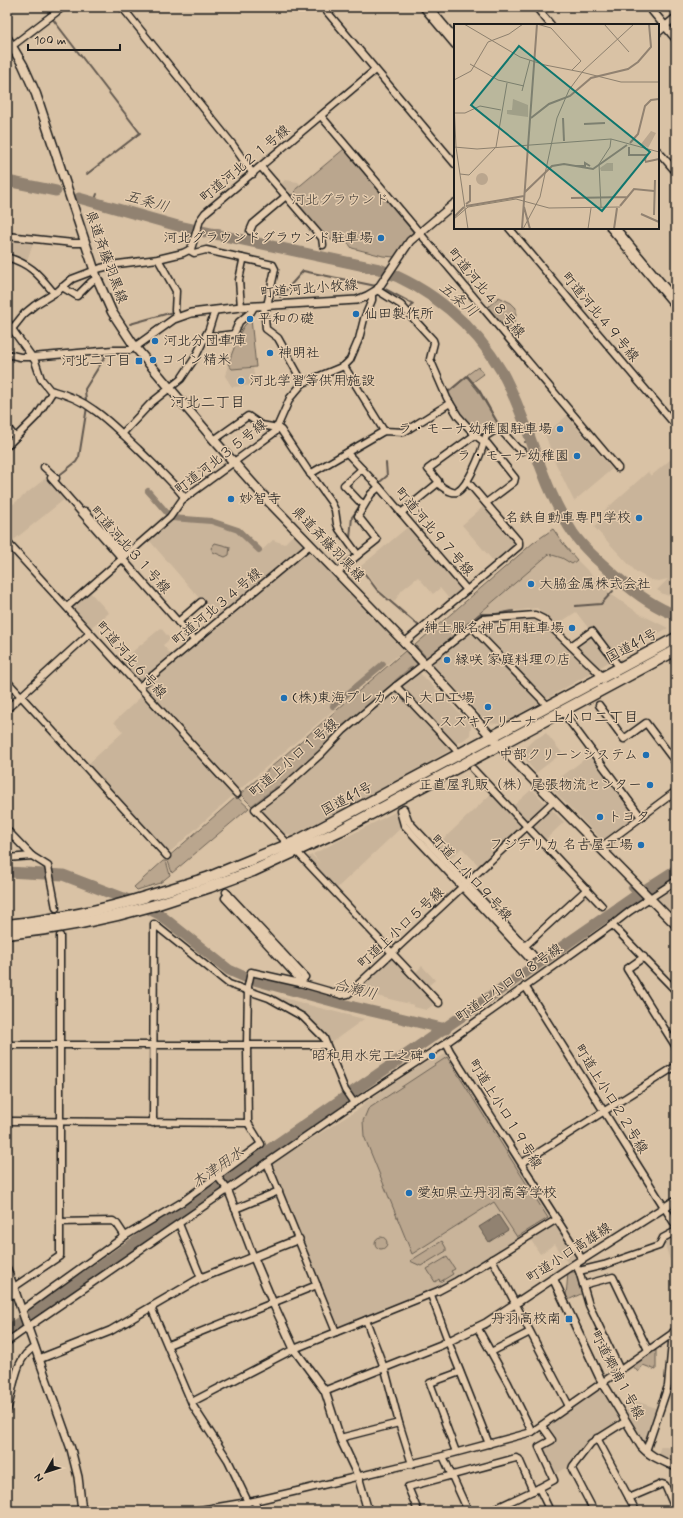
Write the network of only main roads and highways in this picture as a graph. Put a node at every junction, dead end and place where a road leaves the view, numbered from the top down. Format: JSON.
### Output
{"nodes":[{"id":1,"x":7,"y":38,"type":"edge"},
{"id":2,"x":676,"y":638,"type":"edge"},
{"id":3,"x":671,"y":648,"type":"edge"},
{"id":4,"x":491,"y":736,"type":"junction"},
{"id":5,"x":499,"y":745,"type":"junction"},
{"id":6,"x":7,"y":925,"type":"edge"},
{"id":7,"x":676,"y":925,"type":"edge"},
{"id":8,"x":7,"y":934,"type":"edge"}],
"edges":[{"from":1,"to":4,"type":"main road","name":"県道斉藤羽黒線"},
{"from":2,"to":3,"type":"highway","name":"国道41号"},
{"from":3,"to":4,"type":"highway","name":"国道41号"},
{"from":3,"to":5,"type":"highway","name":"国道41号"},
{"from":4,"to":5,"type":"main road","name":"県道斉藤羽黒線"},
{"from":4,"to":6,"type":"highway","name":"国道41号","bridge":true},
{"from":5,"to":7,"type":"main road","name":"県道斉藤羽黒線"},
{"from":5,"to":8,"type":"highway","name":"国道41号","bridge":true}]}
